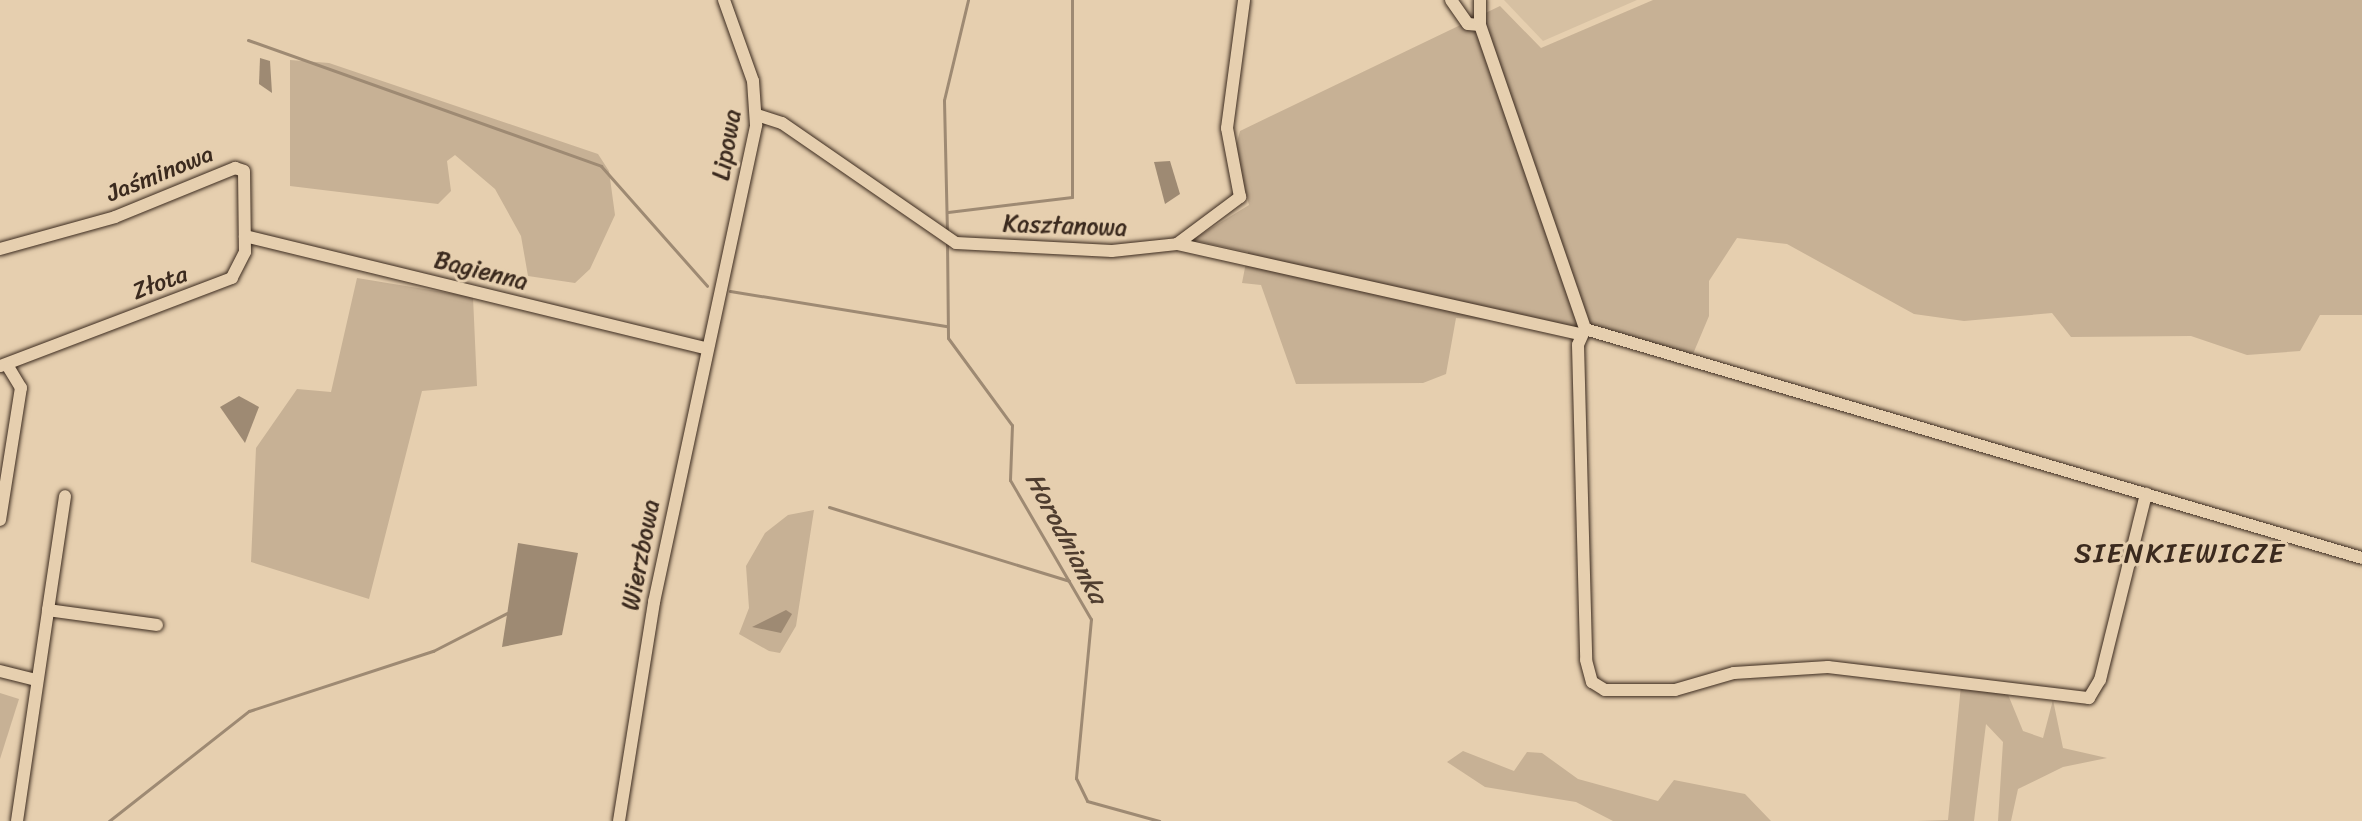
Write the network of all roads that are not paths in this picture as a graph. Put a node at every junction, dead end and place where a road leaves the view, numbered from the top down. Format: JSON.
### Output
{"nodes":[{"id":1,"x":724,"y":0,"type":"edge"},
{"id":2,"x":1244,"y":0,"type":"edge"},
{"id":3,"x":1451,"y":0,"type":"edge"},
{"id":4,"x":1480,"y":0,"type":"edge"},
{"id":5,"x":1480,"y":25,"type":"junction"},
{"id":6,"x":757,"y":115,"type":"junction"},
{"id":7,"x":244,"y":171,"type":"joint"},
{"id":8,"x":245,"y":236,"type":"junction"},
{"id":9,"x":1177,"y":244,"type":"junction"},
{"id":10,"x":0,"y":249,"type":"edge"},
{"id":11,"x":715,"y":300,"type":"joint"},
{"id":12,"x":1583,"y":332,"type":"junction"},
{"id":13,"x":706,"y":348,"type":"junction"},
{"id":14,"x":4,"y":367,"type":"edge"},
{"id":15,"x":2146,"y":494,"type":"junction"},
{"id":16,"x":65,"y":496,"type":"dead end"},
{"id":17,"x":0,"y":520,"type":"edge"},
{"id":18,"x":2362,"y":558,"type":"edge"},
{"id":19,"x":48,"y":610,"type":"junction"},
{"id":20,"x":157,"y":625,"type":"dead end"},
{"id":21,"x":0,"y":671,"type":"edge"},
{"id":22,"x":33,"y":679,"type":"junction"},
{"id":23,"x":17,"y":821,"type":"edge"},
{"id":24,"x":619,"y":821,"type":"edge"}],
"edges":[{"from":1,"to":6,"type":"street","name":"Lipowa"},
{"from":2,"to":9,"type":"street"},
{"from":3,"to":5,"type":"street"},
{"from":4,"to":5,"type":"street"},
{"from":5,"to":12,"type":"street"},
{"from":6,"to":9,"type":"street","name":"Kasztanowa"},
{"from":6,"to":11,"type":"street","name":"Lipowa"},
{"from":7,"to":8,"type":"street","name":"Złota"},
{"from":7,"to":10,"type":"street","name":"Jaśminowa"},
{"from":8,"to":13,"type":"street","name":"Bagienna"},
{"from":8,"to":14,"type":"street","name":"Złota"},
{"from":9,"to":12,"type":"street"},
{"from":11,"to":13,"type":"street","name":"Wierzbowa"},
{"from":12,"to":15,"type":"street"},
{"from":12,"to":15,"type":"street"},
{"from":13,"to":24,"type":"street","name":"Wierzbowa"},
{"from":14,"to":17,"type":"street"},
{"from":15,"to":18,"type":"street"},
{"from":16,"to":19,"type":"street"},
{"from":19,"to":20,"type":"street"},
{"from":19,"to":22,"type":"street"},
{"from":21,"to":22,"type":"street"},
{"from":22,"to":23,"type":"street"}]}
